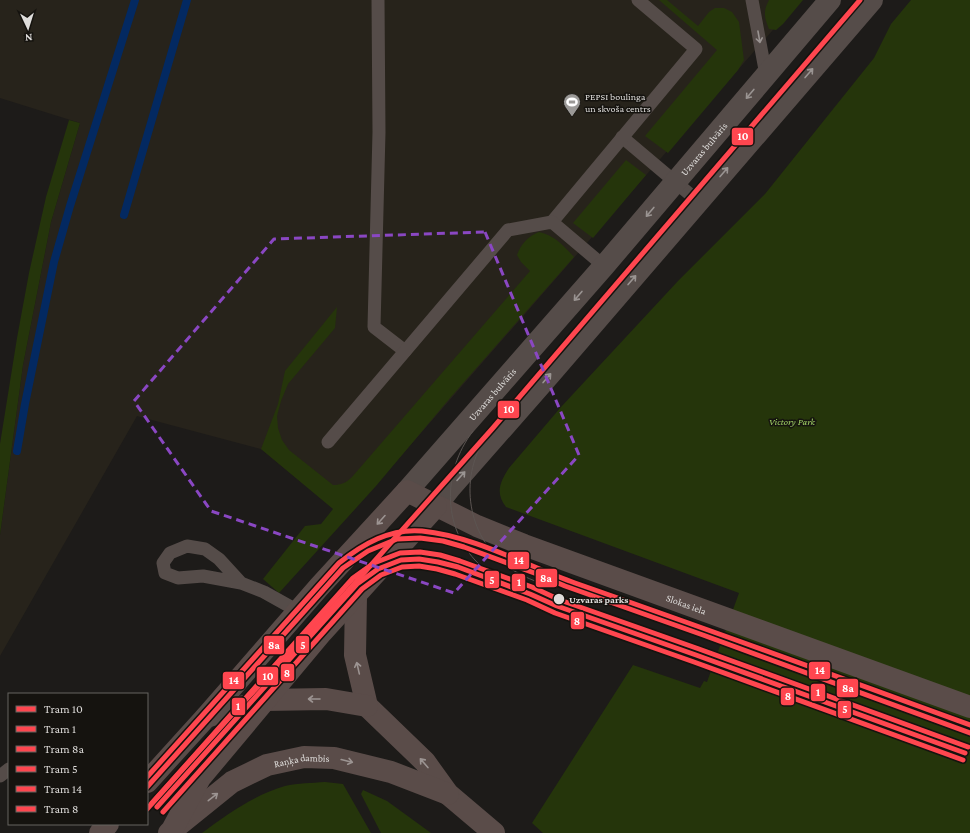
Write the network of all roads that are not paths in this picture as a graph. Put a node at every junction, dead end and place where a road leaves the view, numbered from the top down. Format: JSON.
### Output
{"nodes":[{"id":1,"x":378,"y":0,"type":"edge"},
{"id":2,"x":638,"y":0,"type":"edge"},
{"id":3,"x":752,"y":0,"type":"edge"},
{"id":4,"x":830,"y":0,"type":"edge"},
{"id":5,"x":872,"y":0,"type":"edge"},
{"id":6,"x":766,"y":75,"type":"junction"},
{"id":7,"x":622,"y":137,"type":"junction"},
{"id":8,"x":675,"y":182,"type":"junction"},
{"id":9,"x":699,"y":202,"type":"junction"},
{"id":10,"x":552,"y":222,"type":"junction"},
{"id":11,"x":604,"y":266,"type":"junction"},
{"id":12,"x":405,"y":351,"type":"junction"},
{"id":13,"x":328,"y":442,"type":"dead end"},
{"id":14,"x":407,"y":491,"type":"junction"},
{"id":15,"x":436,"y":506,"type":"junction"},
{"id":16,"x":241,"y":583,"type":"junction"},
{"id":17,"x":356,"y":596,"type":"junction"},
{"id":18,"x":298,"y":611,"type":"junction"},
{"id":19,"x":265,"y":700,"type":"junction"},
{"id":20,"x":367,"y":706,"type":"junction"},
{"id":21,"x":970,"y":707,"type":"edge"},
{"id":22,"x":206,"y":718,"type":"junction"},
{"id":23,"x":8,"y":770,"type":"edge"},
{"id":24,"x":0,"y":776,"type":"edge"},
{"id":25,"x":148,"y":781,"type":"edge"},
{"id":26,"x":448,"y":794,"type":"junction"},
{"id":27,"x":107,"y":825,"type":"edge"},
{"id":28,"x":170,"y":831,"type":"edge"},
{"id":29,"x":100,"y":833,"type":"edge"},
{"id":30,"x":494,"y":833,"type":"edge"}],
"edges":[{"from":1,"to":12,"type":"lane"},
{"from":2,"to":7,"type":"lane"},
{"from":3,"to":6,"type":"lane","one_way":true},
{"from":4,"to":6,"type":"street","name":"Uzvaras bulvāris"},
{"from":9,"to":5,"type":"street","one_way":true},
{"from":6,"to":8,"type":"street","name":"Uzvaras bulvāris","one_way":true},
{"from":7,"to":8,"type":"lane"},
{"from":7,"to":10,"type":"lane"},
{"from":8,"to":9,"type":"lane"},
{"from":8,"to":11,"type":"street","name":"Uzvaras bulvāris","one_way":true},
{"from":15,"to":9,"type":"street","one_way":true},
{"from":10,"to":11,"type":"lane"},
{"from":10,"to":12,"type":"lane"},
{"from":11,"to":14,"type":"street","name":"Uzvaras bulvāris","one_way":true},
{"from":12,"to":13,"type":"lane"},
{"from":14,"to":15,"type":"main road","name":"Slokas iela"},
{"from":14,"to":18,"type":"main road","name":"Uzvaras bulvāris","one_way":true},
{"from":15,"to":17,"type":"main road"},
{"from":15,"to":21,"type":"main road","name":"Slokas iela"},
{"from":16,"to":16,"type":"lane"},
{"from":16,"to":18,"type":"lane"},
{"from":17,"to":19,"type":"main road"},
{"from":20,"to":17,"type":"main road","one_way":true},
{"from":18,"to":22,"type":"main road","name":"Uzvaras bulvāris"},
{"from":20,"to":19,"type":"main road","one_way":true},
{"from":19,"to":22,"type":"main road"},
{"from":19,"to":28,"type":"main road"},
{"from":26,"to":20,"type":"main road","name":"Raņķa dambis","one_way":true},
{"from":22,"to":25,"type":"main road","name":"Uzvaras bulvāris"},
{"from":23,"to":24,"type":"lane"},
{"from":28,"to":26,"type":"main road","name":"Raņķa dambis","one_way":true},
{"from":26,"to":30,"type":"main road","name":"Raņķa dambis"},
{"from":27,"to":29,"type":"main road"}]}
